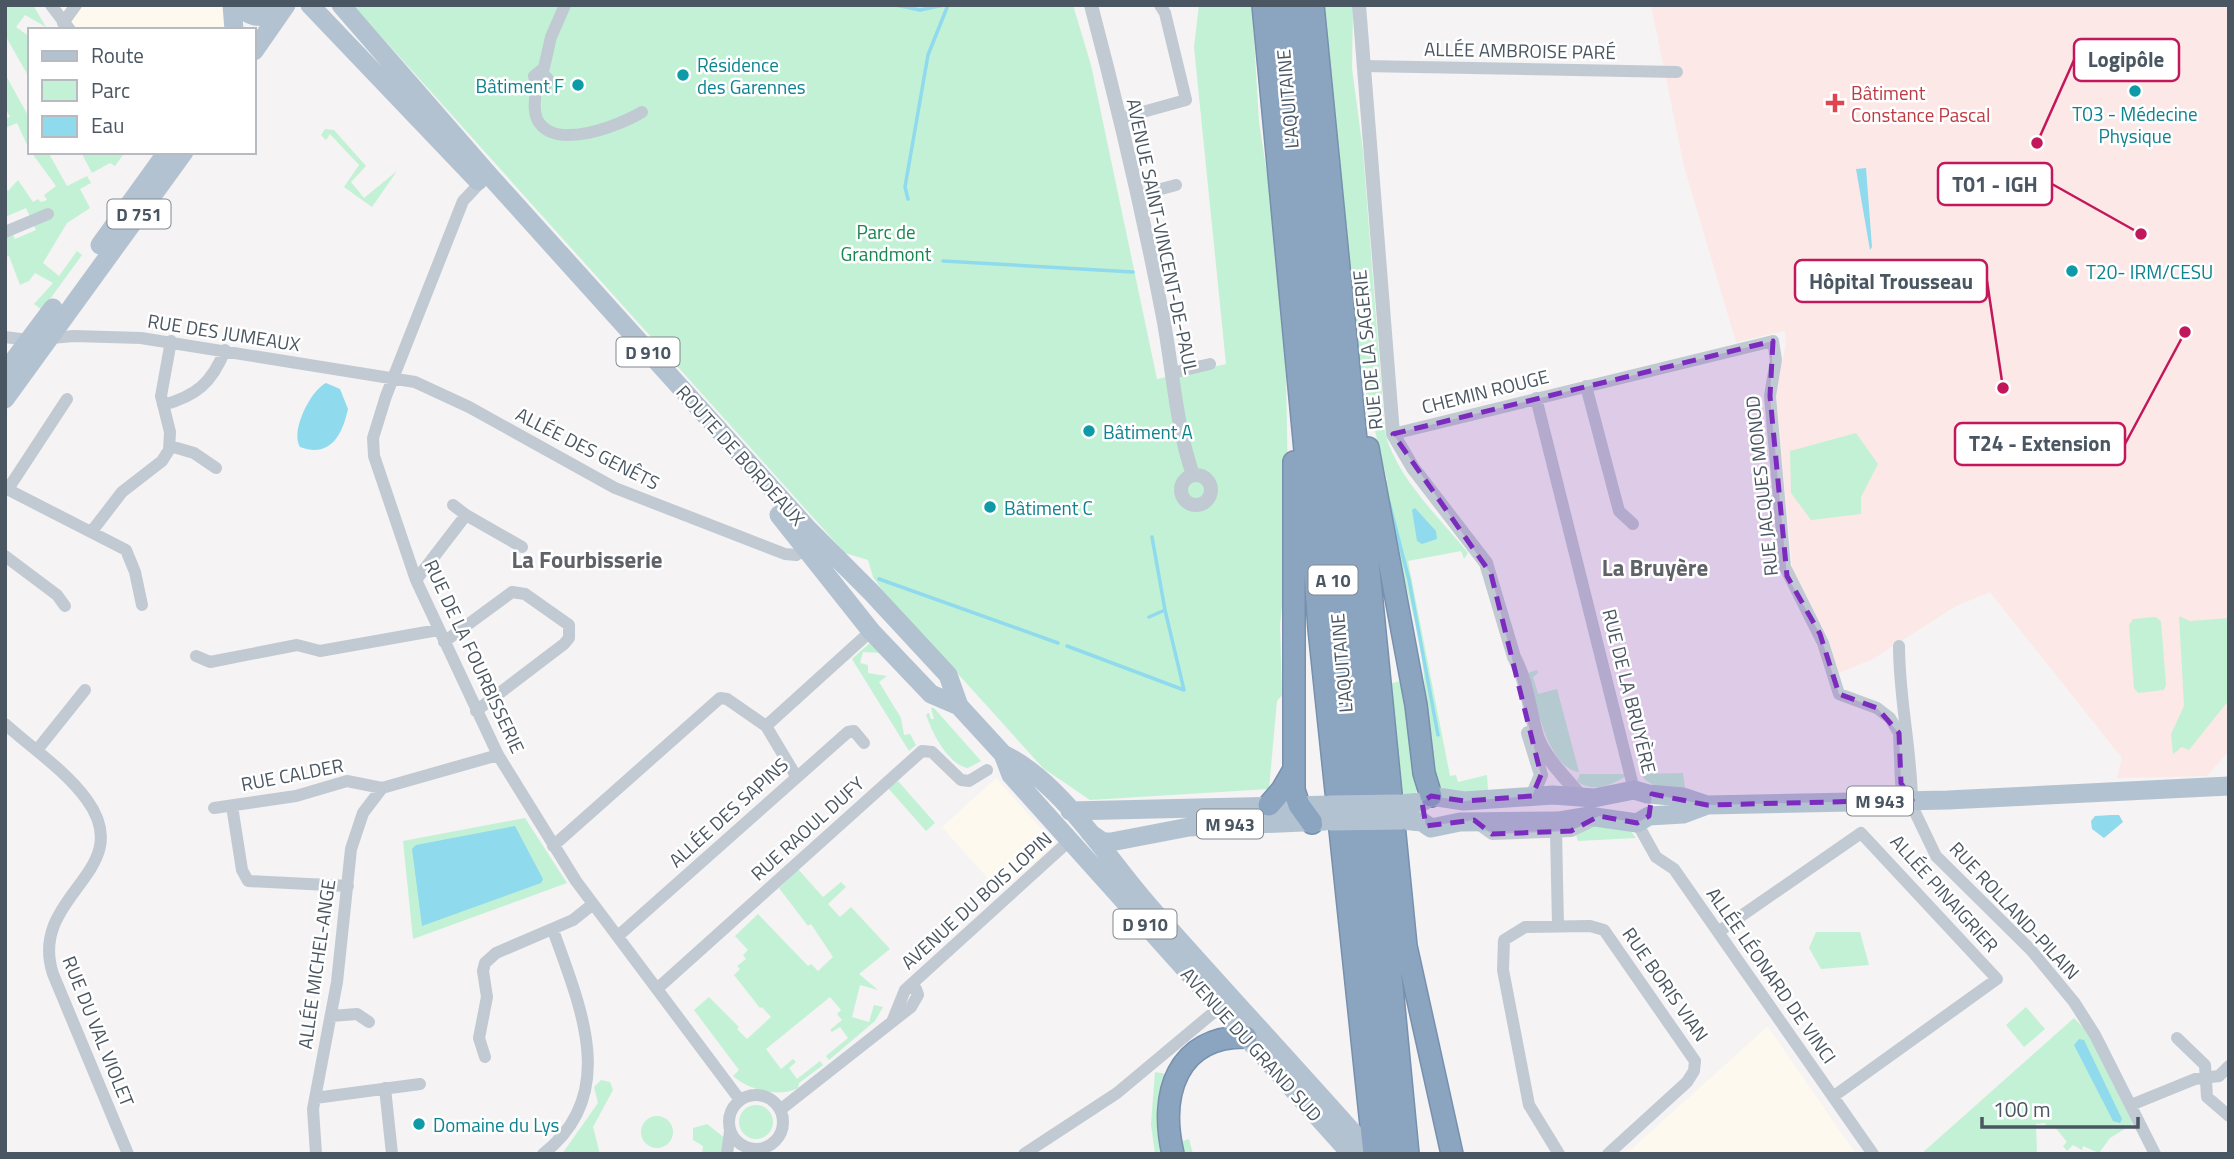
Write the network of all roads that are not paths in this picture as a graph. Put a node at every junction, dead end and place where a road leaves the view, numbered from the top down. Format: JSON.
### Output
{"nodes":[{"id":1,"x":51,"y":5,"type":"edge"},
{"id":2,"x":76,"y":5,"type":"edge"},
{"id":3,"x":232,"y":5,"type":"edge"},
{"id":4,"x":241,"y":5,"type":"edge"},
{"id":5,"x":310,"y":5,"type":"edge"},
{"id":6,"x":326,"y":5,"type":"edge"},
{"id":7,"x":341,"y":5,"type":"edge"},
{"id":8,"x":565,"y":5,"type":"edge"},
{"id":9,"x":1091,"y":5,"type":"edge"},
{"id":10,"x":1160,"y":5,"type":"edge"},
{"id":11,"x":1263,"y":5,"type":"edge"},
{"id":12,"x":1278,"y":5,"type":"edge"},
{"id":13,"x":1298,"y":5,"type":"edge"},
{"id":14,"x":1313,"y":5,"type":"edge"},
{"id":15,"x":1359,"y":5,"type":"edge"},
{"id":16,"x":268,"y":14,"type":"edge"},
{"id":17,"x":67,"y":26,"type":"edge"},
{"id":18,"x":234,"y":28,"type":"edge"},
{"id":19,"x":256,"y":46,"type":"edge"},
{"id":20,"x":1363,"y":66,"type":"junction"},
{"id":21,"x":1677,"y":72,"type":"dead end"},
{"id":22,"x":432,"y":110,"type":"junction"},
{"id":23,"x":642,"y":112,"type":"dead end"},
{"id":24,"x":1121,"y":118,"type":"junction"},
{"id":25,"x":166,"y":154,"type":"edge"},
{"id":26,"x":182,"y":154,"type":"edge"},
{"id":27,"x":484,"y":178,"type":"junction"},
{"id":28,"x":1176,"y":185,"type":"dead end"},
{"id":29,"x":1139,"y":195,"type":"junction"},
{"id":30,"x":48,"y":214,"type":"dead end"},
{"id":31,"x":5,"y":232,"type":"edge"},
{"id":32,"x":1341,"y":304,"type":"junction"},
{"id":33,"x":5,"y":337,"type":"edge"},
{"id":34,"x":37,"y":339,"type":"junction"},
{"id":35,"x":171,"y":341,"type":"junction"},
{"id":36,"x":1773,"y":341,"type":"joint"},
{"id":37,"x":1295,"y":348,"type":"junction"},
{"id":38,"x":225,"y":350,"type":"junction"},
{"id":39,"x":1210,"y":364,"type":"dead end"},
{"id":40,"x":5,"y":372,"type":"edge"},
{"id":41,"x":1172,"y":373,"type":"junction"},
{"id":42,"x":394,"y":379,"type":"junction"},
{"id":43,"x":1586,"y":386,"type":"junction"},
{"id":44,"x":1536,"y":398,"type":"junction"},
{"id":45,"x":5,"y":399,"type":"edge"},
{"id":46,"x":68,"y":399,"type":"dead end"},
{"id":47,"x":163,"y":405,"type":"junction"},
{"id":48,"x":1393,"y":434,"type":"junction"},
{"id":49,"x":170,"y":446,"type":"junction"},
{"id":50,"x":216,"y":468,"type":"dead end"},
{"id":51,"x":1193,"y":475,"type":"dead end"},
{"id":52,"x":6,"y":489,"type":"edge"},
{"id":53,"x":453,"y":505,"type":"dead end"},
{"id":54,"x":466,"y":515,"type":"junction"},
{"id":55,"x":1633,"y":524,"type":"dead end"},
{"id":56,"x":92,"y":531,"type":"junction"},
{"id":57,"x":522,"y":547,"type":"dead end"},
{"id":58,"x":806,"y":550,"type":"junction"},
{"id":59,"x":5,"y":556,"type":"edge"},
{"id":60,"x":416,"y":580,"type":"junction"},
{"id":61,"x":142,"y":605,"type":"dead end"},
{"id":62,"x":65,"y":606,"type":"dead end"},
{"id":63,"x":871,"y":631,"type":"junction"},
{"id":64,"x":441,"y":636,"type":"junction"},
{"id":65,"x":1899,"y":646,"type":"dead end"},
{"id":66,"x":196,"y":656,"type":"dead end"},
{"id":67,"x":1514,"y":657,"type":"junction"},
{"id":68,"x":85,"y":690,"type":"dead end"},
{"id":69,"x":1899,"y":693,"type":"junction"},
{"id":70,"x":959,"y":706,"type":"junction"},
{"id":71,"x":476,"y":711,"type":"junction"},
{"id":72,"x":1882,"y":713,"type":"junction"},
{"id":73,"x":5,"y":724,"type":"edge"},
{"id":74,"x":766,"y":726,"type":"junction"},
{"id":75,"x":864,"y":743,"type":"dead end"},
{"id":76,"x":37,"y":750,"type":"junction"},
{"id":77,"x":1003,"y":754,"type":"junction"},
{"id":78,"x":498,"y":755,"type":"junction"},
{"id":79,"x":1294,"y":769,"type":"junction"},
{"id":80,"x":987,"y":770,"type":"dead end"},
{"id":81,"x":796,"y":776,"type":"junction"},
{"id":82,"x":2229,"y":786,"type":"edge"},
{"id":83,"x":382,"y":788,"type":"junction"},
{"id":84,"x":1641,"y":792,"type":"junction"},
{"id":85,"x":2053,"y":795,"type":"junction"},
{"id":86,"x":1532,"y":796,"type":"junction"},
{"id":87,"x":1582,"y":798,"type":"junction"},
{"id":88,"x":2229,"y":799,"type":"edge"},
{"id":89,"x":1912,"y":800,"type":"junction"},
{"id":90,"x":1269,"y":805,"type":"junction"},
{"id":91,"x":1707,"y":805,"type":"junction"},
{"id":92,"x":232,"y":806,"type":"junction"},
{"id":93,"x":1425,"y":807,"type":"junction"},
{"id":94,"x":214,"y":808,"type":"dead end"},
{"id":95,"x":1070,"y":811,"type":"junction"},
{"id":96,"x":1105,"y":812,"type":"junction"},
{"id":97,"x":1318,"y":813,"type":"junction"},
{"id":98,"x":1599,"y":816,"type":"junction"},
{"id":99,"x":1643,"y":819,"type":"junction"},
{"id":100,"x":1474,"y":820,"type":"junction"},
{"id":101,"x":1086,"y":830,"type":"junction"},
{"id":102,"x":1556,"y":831,"type":"junction"},
{"id":103,"x":1130,"y":838,"type":"junction"},
{"id":104,"x":1069,"y":841,"type":"junction"},
{"id":105,"x":553,"y":846,"type":"junction"},
{"id":106,"x":1123,"y":874,"type":"junction"},
{"id":107,"x":348,"y":886,"type":"junction"},
{"id":108,"x":593,"y":904,"type":"junction"},
{"id":109,"x":1558,"y":926,"type":"junction"},
{"id":110,"x":553,"y":930,"type":"junction"},
{"id":111,"x":1718,"y":932,"type":"junction"},
{"id":112,"x":618,"y":936,"type":"junction"},
{"id":113,"x":658,"y":988,"type":"junction"},
{"id":114,"x":1220,"y":1007,"type":"junction"},
{"id":115,"x":331,"y":1016,"type":"junction"},
{"id":116,"x":369,"y":1022,"type":"dead end"},
{"id":117,"x":1246,"y":1037,"type":"junction"},
{"id":118,"x":2177,"y":1038,"type":"dead end"},
{"id":119,"x":485,"y":1057,"type":"dead end"},
{"id":120,"x":2229,"y":1066,"type":"edge"},
{"id":121,"x":2204,"y":1078,"type":"junction"},
{"id":122,"x":420,"y":1084,"type":"dead end"},
{"id":123,"x":385,"y":1088,"type":"junction"},
{"id":124,"x":1834,"y":1096,"type":"junction"},
{"id":125,"x":314,"y":1098,"type":"junction"},
{"id":126,"x":740,"y":1100,"type":"junction"},
{"id":127,"x":2131,"y":1105,"type":"junction"},
{"id":128,"x":780,"y":1110,"type":"junction"},
{"id":129,"x":2229,"y":1116,"type":"edge"},
{"id":130,"x":730,"y":1131,"type":"junction"},
{"id":131,"x":774,"y":1142,"type":"junction"},
{"id":132,"x":746,"y":1147,"type":"junction"},
{"id":133,"x":1365,"y":1151,"type":"edge"},
{"id":134,"x":128,"y":1154,"type":"edge"},
{"id":135,"x":316,"y":1154,"type":"edge"},
{"id":136,"x":393,"y":1154,"type":"edge"},
{"id":137,"x":543,"y":1154,"type":"edge"},
{"id":138,"x":727,"y":1154,"type":"edge"},
{"id":139,"x":734,"y":1154,"type":"edge"},
{"id":140,"x":782,"y":1154,"type":"edge"},
{"id":141,"x":1024,"y":1154,"type":"edge"},
{"id":142,"x":1173,"y":1154,"type":"edge"},
{"id":143,"x":1388,"y":1154,"type":"edge"},
{"id":144,"x":1408,"y":1154,"type":"edge"},
{"id":145,"x":1452,"y":1154,"type":"edge"},
{"id":146,"x":1559,"y":1154,"type":"edge"},
{"id":147,"x":1608,"y":1154,"type":"edge"},
{"id":148,"x":1873,"y":1154,"type":"edge"},
{"id":149,"x":2155,"y":1154,"type":"edge"}],
"edges":[{"from":1,"to":17,"type":"street"},
{"from":2,"to":17,"type":"street"},
{"from":3,"to":18,"type":"main road"},
{"from":4,"to":16,"type":"main road"},
{"from":5,"to":27,"type":"main road","number":"D 910"},
{"from":6,"to":22,"type":"main road"},
{"from":7,"to":22,"type":"main road","number":"D 910"},
{"from":8,"to":23,"type":"street"},
{"from":9,"to":24,"type":"street","name":"AVENUE SAINT-VINCENT-DE-PAUL"},
{"from":10,"to":24,"type":"street"},
{"from":11,"to":37,"type":"highway"},
{"from":12,"to":143,"type":"highway","name":"L'AQUITAINE","number":"A 10"},
{"from":13,"to":144,"type":"highway","name":"L'AQUITAINE","number":"A 10"},
{"from":14,"to":32,"type":"highway"},
{"from":15,"to":20,"type":"street","name":"RUE DE LA SAGERIE"},
{"from":16,"to":19,"type":"main road"},
{"from":20,"to":21,"type":"street","name":"ALLÉE AMBROISE PARÉ"},
{"from":20,"to":48,"type":"street","name":"RUE DE LA SAGERIE"},
{"from":22,"to":27,"type":"main road","number":"D 910"},
{"from":24,"to":29,"type":"street","name":"AVENUE SAINT-VINCENT-DE-PAUL"},
{"from":25,"to":34,"type":"main road","number":"D 751"},
{"from":26,"to":34,"type":"main road","number":"D 751"},
{"from":27,"to":42,"type":"street","name":"RUE DE LA FOURBISSERIE"},
{"from":27,"to":58,"type":"main road","name":"ROUTE DE BORDEAUX","number":"D 910"},
{"from":27,"to":70,"type":"main road","name":"ROUTE DE BORDEAUX","number":"D 910"},
{"from":28,"to":29,"type":"street"},
{"from":29,"to":41,"type":"street","name":"AVENUE SAINT-VINCENT-DE-PAUL"},
{"from":30,"to":31,"type":"street"},
{"from":32,"to":93,"type":"highway"},
{"from":32,"to":145,"type":"highway"},
{"from":33,"to":34,"type":"street","name":"RUE DES JUMEAUX"},
{"from":34,"to":35,"type":"street","name":"RUE DES JUMEAUX"},
{"from":34,"to":40,"type":"main road","number":"D 751"},
{"from":34,"to":45,"type":"main road","number":"D 751"},
{"from":35,"to":38,"type":"street","name":"RUE DES JUMEAUX"},
{"from":35,"to":47,"type":"street"},
{"from":36,"to":43,"type":"street","name":"CHEMIN ROUGE"},
{"from":36,"to":72,"type":"street","name":"RUE JACQUES MONOD"},
{"from":37,"to":79,"type":"highway"},
{"from":37,"to":133,"type":"highway"},
{"from":38,"to":42,"type":"street","name":"RUE DES JUMEAUX"},
{"from":38,"to":47,"type":"street"},
{"from":39,"to":41,"type":"street"},
{"from":41,"to":51,"type":"street","name":"AVENUE SAINT-VINCENT-DE-PAUL"},
{"from":42,"to":58,"type":"street","name":"ALLÉE DES GENÊTS"},
{"from":42,"to":60,"type":"street","name":"RUE DE LA FOURBISSERIE"},
{"from":43,"to":44,"type":"street","name":"CHEMIN ROUGE"},
{"from":43,"to":55,"type":"street"},
{"from":44,"to":48,"type":"street","name":"CHEMIN ROUGE"},
{"from":44,"to":84,"type":"street","name":"RUE DE LA BRUYÈRE"},
{"from":46,"to":52,"type":"street"},
{"from":47,"to":49,"type":"street"},
{"from":48,"to":67,"type":"street","name":"RUE DE LA SAGERIE"},
{"from":49,"to":50,"type":"street"},
{"from":49,"to":56,"type":"street"},
{"from":52,"to":56,"type":"street"},
{"from":53,"to":54,"type":"street"},
{"from":54,"to":57,"type":"street"},
{"from":54,"to":60,"type":"street"},
{"from":56,"to":61,"type":"street"},
{"from":58,"to":63,"type":"main road","name":"ROUTE DE BORDEAUX","number":"D 910"},
{"from":59,"to":62,"type":"street"},
{"from":60,"to":64,"type":"street","name":"RUE DE LA FOURBISSERIE"},
{"from":63,"to":70,"type":"main road","name":"ROUTE DE BORDEAUX","number":"D 910"},
{"from":63,"to":74,"type":"street"},
{"from":64,"to":66,"type":"street"},
{"from":64,"to":71,"type":"street","name":"RUE DE LA FOURBISSERIE"},
{"from":64,"to":71,"type":"street"},
{"from":65,"to":69,"type":"street"},
{"from":67,"to":86,"type":"street","name":"RUE DE LA SAGERIE"},
{"from":67,"to":87,"type":"street","name":"RUE DE LA SAGERIE"},
{"from":68,"to":76,"type":"street"},
{"from":69,"to":72,"type":"street"},
{"from":69,"to":89,"type":"street"},
{"from":70,"to":77,"type":"main road","name":"ROUTE DE BORDEAUX","number":"D 910"},
{"from":71,"to":78,"type":"street","name":"RUE DE LA FOURBISSERIE"},
{"from":72,"to":89,"type":"street","name":"RUE ROLLAND-PILAIN"},
{"from":73,"to":76,"type":"street","name":"RUE DU VAL VIOLET"},
{"from":74,"to":81,"type":"street"},
{"from":74,"to":105,"type":"street"},
{"from":75,"to":81,"type":"street","name":"ALLÉE DES SAPINS"},
{"from":76,"to":134,"type":"street","name":"RUE DU VAL VIOLET"},
{"from":77,"to":95,"type":"main road","number":"D 910"},
{"from":77,"to":104,"type":"main road","number":"D 910"},
{"from":78,"to":83,"type":"street","name":"RUE CALDER"},
{"from":78,"to":105,"type":"street","name":"RUE DE LA FOURBISSERIE"},
{"from":79,"to":90,"type":"highway"},
{"from":79,"to":97,"type":"highway"},
{"from":80,"to":113,"type":"street","name":"RUE RAOUL DUFY"},
{"from":81,"to":112,"type":"street","name":"ALLÉE DES SAPINS"},
{"from":82,"to":85,"type":"main road","number":"M 943"},
{"from":83,"to":92,"type":"street","name":"RUE CALDER"},
{"from":83,"to":107,"type":"street","name":"ALLÉE MICHEL-ANGE"},
{"from":84,"to":87,"type":"main road","number":"M 943"},
{"from":84,"to":91,"type":"main road","number":"M 943"},
{"from":84,"to":99,"type":"main road"},
{"from":85,"to":88,"type":"main road","number":"M 943"},
{"from":85,"to":89,"type":"main road","number":"M 943"},
{"from":86,"to":87,"type":"main road","number":"M 943"},
{"from":86,"to":93,"type":"main road","number":"M 943"},
{"from":89,"to":91,"type":"main road","number":"M 943"},
{"from":89,"to":127,"type":"street","name":"RUE ROLLAND-PILAIN"},
{"from":90,"to":96,"type":"main road","number":"M 943"},
{"from":90,"to":97,"type":"main road","number":"M 943"},
{"from":91,"to":99,"type":"main road","number":"M 943"},
{"from":92,"to":94,"type":"street","name":"RUE CALDER"},
{"from":92,"to":107,"type":"street"},
{"from":93,"to":97,"type":"main road","number":"M 943","bridge":true},
{"from":93,"to":100,"type":"main road","number":"M 943"},
{"from":95,"to":96,"type":"main road","number":"M 943"},
{"from":95,"to":101,"type":"main road","number":"D 910"},
{"from":96,"to":101,"type":"main road"},
{"from":97,"to":103,"type":"main road","number":"M 943"},
{"from":98,"to":99,"type":"main road","number":"M 943"},
{"from":98,"to":100,"type":"main road","number":"M 943"},
{"from":98,"to":102,"type":"street"},
{"from":99,"to":111,"type":"street","name":"ALLÉE LÉONARD DE VINCI"},
{"from":100,"to":102,"type":"street"},
{"from":101,"to":103,"type":"main road","number":"M 943"},
{"from":101,"to":104,"type":"main road"},
{"from":101,"to":106,"type":"main road","number":"D 910"},
{"from":102,"to":109,"type":"street"},
{"from":103,"to":106,"type":"main road"},
{"from":104,"to":114,"type":"main road","name":"AVENUE DU GRAND SUD","number":"D 910"},
{"from":104,"to":128,"type":"street","name":"AVENUE DU BOIS LOPIN"},
{"from":105,"to":108,"type":"street","name":"RUE DE LA FOURBISSERIE"},
{"from":106,"to":133,"type":"main road","name":"AVENUE DU GRAND SUD","number":"D 910"},
{"from":107,"to":115,"type":"street","name":"ALLÉE MICHEL-ANGE"},
{"from":108,"to":110,"type":"street"},
{"from":108,"to":112,"type":"street","name":"RUE DE LA FOURBISSERIE"},
{"from":109,"to":146,"type":"street","name":"RUE BORIS VIAN"},
{"from":109,"to":147,"type":"street","name":"RUE BORIS VIAN"},
{"from":110,"to":119,"type":"street"},
{"from":110,"to":137,"type":"street"},
{"from":111,"to":124,"type":"street","name":"ALLÉE LÉONARD DE VINCI"},
{"from":111,"to":124,"type":"street","name":"ALLÉE PINAIGRIER"},
{"from":112,"to":113,"type":"street","name":"RUE DE LA FOURBISSERIE"},
{"from":113,"to":126,"type":"street","name":"RUE DE LA FOURBISSERIE"},
{"from":114,"to":117,"type":"main road","name":"AVENUE DU GRAND SUD","number":"D 910"},
{"from":114,"to":141,"type":"street"},
{"from":115,"to":116,"type":"street"},
{"from":115,"to":125,"type":"street","name":"ALLÉE MICHEL-ANGE"},
{"from":117,"to":133,"type":"main road","name":"AVENUE DU GRAND SUD","number":"D 910"},
{"from":117,"to":142,"type":"highway"},
{"from":118,"to":121,"type":"street"},
{"from":120,"to":121,"type":"street"},
{"from":121,"to":127,"type":"street"},
{"from":121,"to":129,"type":"street"},
{"from":122,"to":123,"type":"street"},
{"from":123,"to":125,"type":"street"},
{"from":123,"to":136,"type":"street"},
{"from":124,"to":148,"type":"street","name":"ALLÉE LÉONARD DE VINCI"},
{"from":125,"to":135,"type":"street","name":"ALLÉE MICHEL-ANGE"},
{"from":126,"to":128,"type":"street"},
{"from":126,"to":130,"type":"street"},
{"from":127,"to":149,"type":"street","name":"RUE ROLLAND-PILAIN"},
{"from":128,"to":131,"type":"street"},
{"from":130,"to":132,"type":"street"},
{"from":130,"to":138,"type":"street"},
{"from":131,"to":132,"type":"street"},
{"from":131,"to":140,"type":"street"},
{"from":132,"to":139,"type":"street"}]}
